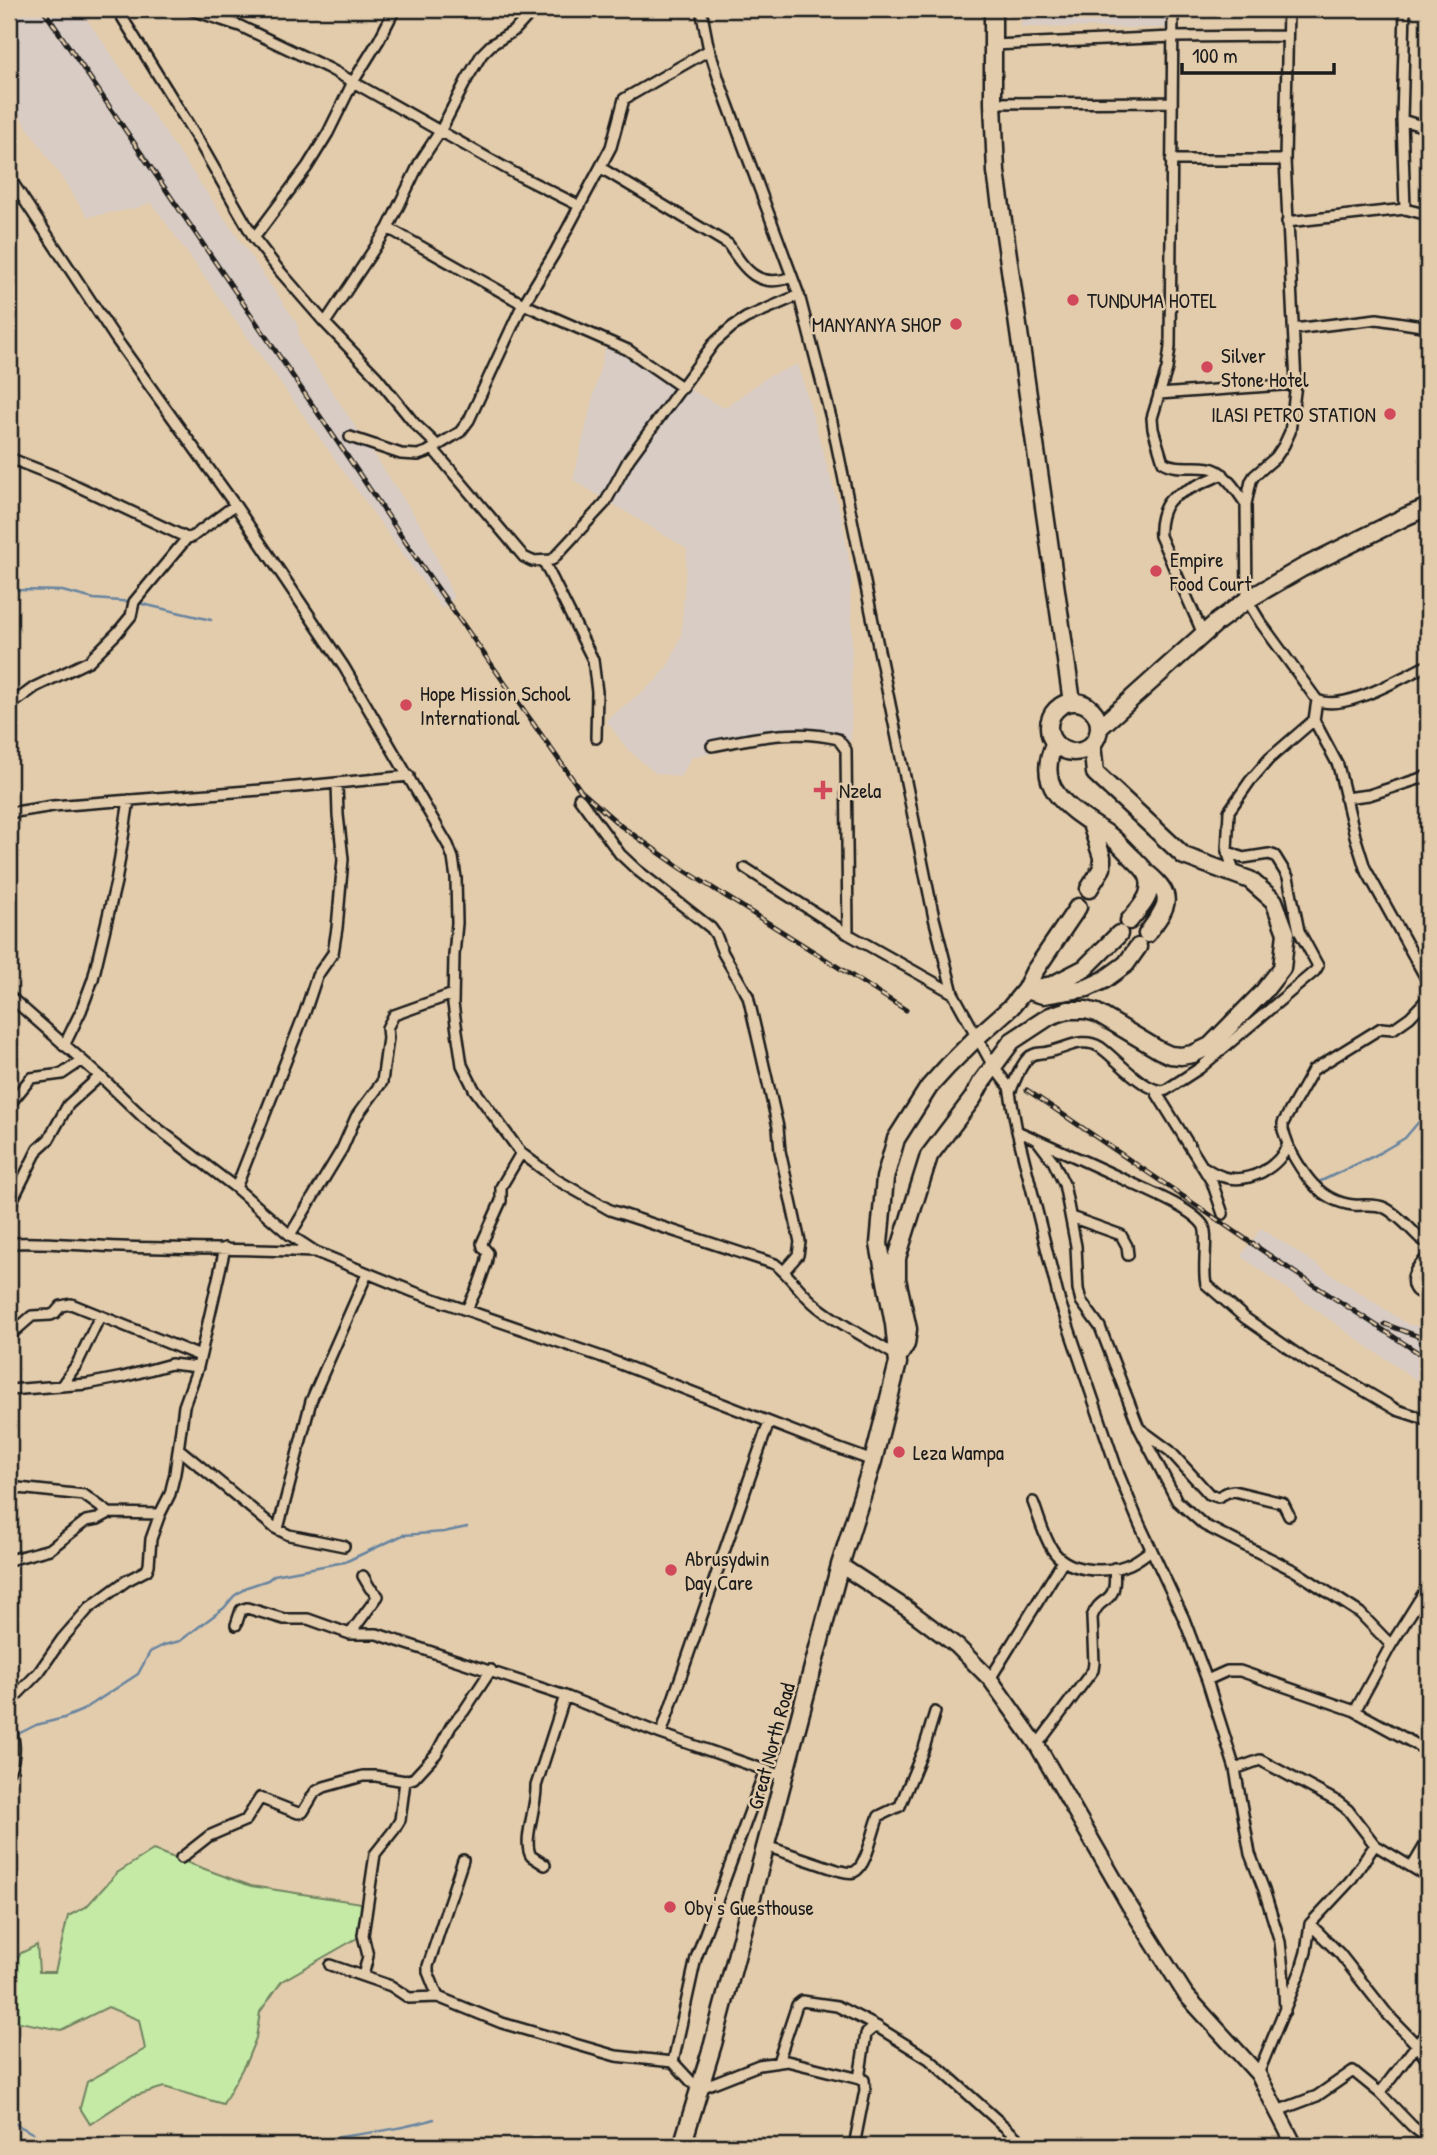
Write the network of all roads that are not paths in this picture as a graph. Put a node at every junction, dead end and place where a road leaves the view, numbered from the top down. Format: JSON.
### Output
{"nodes":[{"id":1,"x":117,"y":9,"type":"edge"},
{"id":2,"x":189,"y":9,"type":"edge"},
{"id":3,"x":395,"y":9,"type":"edge"},
{"id":4,"x":534,"y":9,"type":"edge"},
{"id":5,"x":701,"y":9,"type":"edge"},
{"id":6,"x":993,"y":9,"type":"edge"},
{"id":7,"x":1173,"y":9,"type":"edge"},
{"id":8,"x":1288,"y":9,"type":"edge"},
{"id":9,"x":1405,"y":9,"type":"edge"},
{"id":10,"x":1287,"y":36,"type":"junction"},
{"id":11,"x":1173,"y":37,"type":"junction"},
{"id":12,"x":993,"y":45,"type":"junction"},
{"id":13,"x":709,"y":50,"type":"junction"},
{"id":14,"x":352,"y":82,"type":"junction"},
{"id":15,"x":1172,"y":102,"type":"junction"},
{"id":16,"x":993,"y":103,"type":"junction"},
{"id":17,"x":1402,"y":120,"type":"junction"},
{"id":18,"x":1428,"y":128,"type":"edge"},
{"id":19,"x":441,"y":130,"type":"junction"},
{"id":20,"x":1171,"y":160,"type":"junction"},
{"id":21,"x":1284,"y":160,"type":"junction"},
{"id":22,"x":601,"y":168,"type":"junction"},
{"id":23,"x":9,"y":177,"type":"edge"},
{"id":24,"x":580,"y":206,"type":"junction"},
{"id":25,"x":1405,"y":209,"type":"junction"},
{"id":26,"x":1428,"y":215,"type":"edge"},
{"id":27,"x":1287,"y":222,"type":"junction"},
{"id":28,"x":388,"y":228,"type":"junction"},
{"id":29,"x":254,"y":238,"type":"junction"},
{"id":30,"x":792,"y":277,"type":"junction"},
{"id":31,"x":799,"y":295,"type":"junction"},
{"id":32,"x":523,"y":304,"type":"junction"},
{"id":33,"x":325,"y":323,"type":"junction"},
{"id":34,"x":1428,"y":327,"type":"edge"},
{"id":35,"x":1294,"y":329,"type":"junction"},
{"id":36,"x":1296,"y":384,"type":"junction"},
{"id":37,"x":683,"y":388,"type":"junction"},
{"id":38,"x":1159,"y":394,"type":"junction"},
{"id":39,"x":350,"y":437,"type":"dead end"},
{"id":40,"x":435,"y":448,"type":"junction"},
{"id":41,"x":9,"y":458,"type":"edge"},
{"id":42,"x":1223,"y":474,"type":"junction"},
{"id":43,"x":1246,"y":504,"type":"junction"},
{"id":44,"x":235,"y":505,"type":"junction"},
{"id":45,"x":1428,"y":508,"type":"edge"},
{"id":46,"x":187,"y":538,"type":"junction"},
{"id":47,"x":544,"y":562,"type":"junction"},
{"id":48,"x":1247,"y":600,"type":"junction"},
{"id":49,"x":1203,"y":634,"type":"junction"},
{"id":50,"x":1428,"y":664,"type":"edge"},
{"id":51,"x":1317,"y":700,"type":"junction"},
{"id":52,"x":1072,"y":702,"type":"junction"},
{"id":53,"x":9,"y":706,"type":"edge"},
{"id":54,"x":1314,"y":720,"type":"junction"},
{"id":55,"x":1099,"y":727,"type":"junction"},
{"id":56,"x":596,"y":738,"type":"dead end"},
{"id":57,"x":1055,"y":743,"type":"junction"},
{"id":58,"x":1092,"y":744,"type":"junction"},
{"id":59,"x":712,"y":746,"type":"dead end"},
{"id":60,"x":409,"y":776,"type":"junction"},
{"id":61,"x":1428,"y":776,"type":"edge"},
{"id":62,"x":337,"y":783,"type":"junction"},
{"id":63,"x":579,"y":798,"type":"dead end"},
{"id":64,"x":1345,"y":798,"type":"junction"},
{"id":65,"x":129,"y":800,"type":"junction"},
{"id":66,"x":9,"y":813,"type":"edge"},
{"id":67,"x":1091,"y":824,"type":"junction"},
{"id":68,"x":1227,"y":851,"type":"junction"},
{"id":69,"x":745,"y":868,"type":"dead end"},
{"id":70,"x":1148,"y":874,"type":"junction"},
{"id":71,"x":1235,"y":874,"type":"junction"},
{"id":72,"x":1089,"y":889,"type":"dead end"},
{"id":73,"x":1078,"y":907,"type":"dead end"},
{"id":74,"x":848,"y":934,"type":"junction"},
{"id":75,"x":1428,"y":982,"type":"edge"},
{"id":76,"x":1025,"y":990,"type":"junction"},
{"id":77,"x":953,"y":993,"type":"junction"},
{"id":78,"x":453,"y":994,"type":"junction"},
{"id":79,"x":9,"y":996,"type":"edge"},
{"id":80,"x":1428,"y":998,"type":"edge"},
{"id":81,"x":976,"y":1037,"type":"junction"},
{"id":82,"x":64,"y":1046,"type":"junction"},
{"id":83,"x":81,"y":1061,"type":"junction"},
{"id":84,"x":993,"y":1066,"type":"junction"},
{"id":85,"x":100,"y":1076,"type":"junction"},
{"id":86,"x":1156,"y":1091,"type":"junction"},
{"id":87,"x":1010,"y":1092,"type":"junction"},
{"id":88,"x":9,"y":1105,"type":"edge"},
{"id":89,"x":1017,"y":1131,"type":"junction"},
{"id":90,"x":1037,"y":1140,"type":"junction"},
{"id":91,"x":1288,"y":1146,"type":"junction"},
{"id":92,"x":521,"y":1153,"type":"junction"},
{"id":93,"x":1204,"y":1167,"type":"junction"},
{"id":94,"x":236,"y":1188,"type":"junction"},
{"id":95,"x":9,"y":1207,"type":"edge"},
{"id":96,"x":1223,"y":1214,"type":"dead end"},
{"id":97,"x":1071,"y":1217,"type":"junction"},
{"id":98,"x":290,"y":1234,"type":"junction"},
{"id":99,"x":1428,"y":1241,"type":"edge"},
{"id":100,"x":9,"y":1243,"type":"edge"},
{"id":101,"x":225,"y":1248,"type":"junction"},
{"id":102,"x":316,"y":1252,"type":"junction"},
{"id":103,"x":1128,"y":1255,"type":"dead end"},
{"id":104,"x":1428,"y":1257,"type":"edge"},
{"id":105,"x":784,"y":1271,"type":"junction"},
{"id":106,"x":368,"y":1274,"type":"junction"},
{"id":107,"x":1428,"y":1293,"type":"edge"},
{"id":108,"x":467,"y":1309,"type":"junction"},
{"id":109,"x":100,"y":1316,"type":"junction"},
{"id":110,"x":9,"y":1336,"type":"edge"},
{"id":111,"x":200,"y":1356,"type":"junction"},
{"id":112,"x":898,"y":1357,"type":"junction"},
{"id":113,"x":198,"y":1367,"type":"junction"},
{"id":114,"x":62,"y":1385,"type":"junction"},
{"id":115,"x":9,"y":1390,"type":"edge"},
{"id":116,"x":1428,"y":1420,"type":"edge"},
{"id":117,"x":769,"y":1422,"type":"junction"},
{"id":118,"x":1139,"y":1428,"type":"junction"},
{"id":119,"x":179,"y":1449,"type":"junction"},
{"id":120,"x":873,"y":1461,"type":"junction"},
{"id":121,"x":9,"y":1487,"type":"edge"},
{"id":122,"x":1033,"y":1502,"type":"dead end"},
{"id":123,"x":109,"y":1513,"type":"junction"},
{"id":124,"x":160,"y":1514,"type":"junction"},
{"id":125,"x":1289,"y":1516,"type":"dead end"},
{"id":126,"x":278,"y":1530,"type":"junction"},
{"id":127,"x":344,"y":1546,"type":"dead end"},
{"id":128,"x":1151,"y":1550,"type":"junction"},
{"id":129,"x":9,"y":1560,"type":"edge"},
{"id":130,"x":1063,"y":1561,"type":"junction"},
{"id":131,"x":840,"y":1565,"type":"junction"},
{"id":132,"x":1114,"y":1568,"type":"junction"},
{"id":133,"x":363,"y":1576,"type":"dead end"},
{"id":134,"x":1428,"y":1586,"type":"edge"},
{"id":135,"x":236,"y":1625,"type":"dead end"},
{"id":136,"x":350,"y":1634,"type":"junction"},
{"id":137,"x":1391,"y":1645,"type":"junction"},
{"id":138,"x":491,"y":1670,"type":"junction"},
{"id":139,"x":990,"y":1679,"type":"junction"},
{"id":140,"x":1207,"y":1680,"type":"junction"},
{"id":141,"x":565,"y":1696,"type":"junction"},
{"id":142,"x":9,"y":1703,"type":"edge"},
{"id":143,"x":1355,"y":1711,"type":"junction"},
{"id":144,"x":935,"y":1713,"type":"dead end"},
{"id":145,"x":9,"y":1726,"type":"edge"},
{"id":146,"x":661,"y":1734,"type":"junction"},
{"id":147,"x":1037,"y":1745,"type":"junction"},
{"id":148,"x":1428,"y":1751,"type":"edge"},
{"id":149,"x":1235,"y":1769,"type":"junction"},
{"id":150,"x":765,"y":1770,"type":"junction"},
{"id":151,"x":9,"y":1771,"type":"edge"},
{"id":152,"x":785,"y":1777,"type":"junction"},
{"id":153,"x":405,"y":1780,"type":"junction"},
{"id":154,"x":1428,"y":1840,"type":"edge"},
{"id":155,"x":1375,"y":1845,"type":"junction"},
{"id":156,"x":766,"y":1846,"type":"junction"},
{"id":157,"x":181,"y":1858,"type":"dead end"},
{"id":158,"x":463,"y":1860,"type":"dead end"},
{"id":159,"x":545,"y":1866,"type":"dead end"},
{"id":160,"x":1412,"y":1867,"type":"junction"},
{"id":161,"x":1428,"y":1877,"type":"edge"},
{"id":162,"x":1310,"y":1924,"type":"junction"},
{"id":163,"x":330,"y":1965,"type":"dead end"},
{"id":164,"x":363,"y":1976,"type":"junction"},
{"id":165,"x":438,"y":1997,"type":"junction"},
{"id":166,"x":1285,"y":2011,"type":"junction"},
{"id":167,"x":879,"y":2028,"type":"junction"},
{"id":168,"x":1428,"y":2030,"type":"edge"},
{"id":169,"x":1416,"y":2044,"type":"junction"},
{"id":170,"x":673,"y":2062,"type":"junction"},
{"id":171,"x":778,"y":2062,"type":"junction"},
{"id":172,"x":1428,"y":2062,"type":"edge"},
{"id":173,"x":1258,"y":2074,"type":"junction"},
{"id":174,"x":859,"y":2079,"type":"junction"},
{"id":175,"x":698,"y":2089,"type":"junction"},
{"id":176,"x":1380,"y":2092,"type":"junction"},
{"id":177,"x":1277,"y":2111,"type":"junction"},
{"id":178,"x":1428,"y":2139,"type":"edge"},
{"id":179,"x":1293,"y":2143,"type":"edge"},
{"id":180,"x":682,"y":2146,"type":"edge"},
{"id":181,"x":854,"y":2146,"type":"edge"},
{"id":182,"x":1026,"y":2146,"type":"edge"}],
"edges":[{"from":1,"to":29,"type":"street"},
{"from":2,"to":14,"type":"street"},
{"from":3,"to":14,"type":"street"},
{"from":4,"to":19,"type":"street"},
{"from":5,"to":13,"type":"street"},
{"from":6,"to":12,"type":"highway"},
{"from":7,"to":11,"type":"street"},
{"from":8,"to":10,"type":"street"},
{"from":9,"to":17,"type":"street"},
{"from":10,"to":11,"type":"street"},
{"from":10,"to":21,"type":"street"},
{"from":11,"to":12,"type":"street"},
{"from":11,"to":15,"type":"street"},
{"from":12,"to":16,"type":"highway"},
{"from":13,"to":22,"type":"street"},
{"from":13,"to":30,"type":"street"},
{"from":14,"to":19,"type":"street"},
{"from":14,"to":29,"type":"street"},
{"from":15,"to":16,"type":"street"},
{"from":15,"to":20,"type":"street"},
{"from":16,"to":52,"type":"highway"},
{"from":17,"to":18,"type":"street"},
{"from":17,"to":25,"type":"street"},
{"from":19,"to":24,"type":"street"},
{"from":19,"to":28,"type":"street"},
{"from":20,"to":21,"type":"street"},
{"from":20,"to":38,"type":"street"},
{"from":21,"to":27,"type":"street"},
{"from":22,"to":24,"type":"street"},
{"from":22,"to":30,"type":"street"},
{"from":23,"to":44,"type":"street"},
{"from":24,"to":32,"type":"street"},
{"from":25,"to":26,"type":"street"},
{"from":25,"to":27,"type":"street"},
{"from":27,"to":35,"type":"street"},
{"from":28,"to":32,"type":"street"},
{"from":28,"to":33,"type":"street"},
{"from":29,"to":33,"type":"street"},
{"from":30,"to":31,"type":"street"},
{"from":31,"to":37,"type":"street"},
{"from":31,"to":77,"type":"street"},
{"from":32,"to":37,"type":"street"},
{"from":32,"to":40,"type":"street"},
{"from":33,"to":40,"type":"street"},
{"from":34,"to":35,"type":"street"},
{"from":35,"to":36,"type":"street"},
{"from":36,"to":38,"type":"street"},
{"from":36,"to":43,"type":"street"},
{"from":37,"to":47,"type":"street"},
{"from":38,"to":42,"type":"street"},
{"from":39,"to":40,"type":"street"},
{"from":40,"to":47,"type":"street"},
{"from":41,"to":46,"type":"street"},
{"from":42,"to":43,"type":"street"},
{"from":42,"to":49,"type":"street"},
{"from":43,"to":48,"type":"street"},
{"from":44,"to":46,"type":"street"},
{"from":44,"to":60,"type":"street"},
{"from":45,"to":48,"type":"highway"},
{"from":46,"to":53,"type":"street"},
{"from":47,"to":56,"type":"street"},
{"from":48,"to":49,"type":"highway"},
{"from":48,"to":51,"type":"street"},
{"from":49,"to":55,"type":"highway"},
{"from":50,"to":51,"type":"street"},
{"from":51,"to":54,"type":"street"},
{"from":52,"to":55,"type":"highway"},
{"from":52,"to":57,"type":"highway"},
{"from":54,"to":64,"type":"street"},
{"from":54,"to":68,"type":"street"},
{"from":55,"to":58,"type":"highway"},
{"from":57,"to":58,"type":"highway"},
{"from":57,"to":67,"type":"highway"},
{"from":58,"to":71,"type":"highway","name":"Great North Road"},
{"from":59,"to":74,"type":"street"},
{"from":60,"to":62,"type":"street"},
{"from":60,"to":78,"type":"street"},
{"from":61,"to":64,"type":"street"},
{"from":62,"to":65,"type":"street"},
{"from":62,"to":94,"type":"street"},
{"from":63,"to":105,"type":"street"},
{"from":64,"to":75,"type":"street"},
{"from":65,"to":66,"type":"street"},
{"from":65,"to":82,"type":"street"},
{"from":67,"to":70,"type":"highway"},
{"from":67,"to":72,"type":"highway"},
{"from":68,"to":71,"type":"street"},
{"from":68,"to":86,"type":"street"},
{"from":69,"to":74,"type":"street"},
{"from":70,"to":76,"type":"highway"},
{"from":70,"to":76,"type":"highway"},
{"from":71,"to":84,"type":"highway","name":"Great North Road"},
{"from":73,"to":76,"type":"highway"},
{"from":74,"to":77,"type":"street"},
{"from":76,"to":81,"type":"highway"},
{"from":77,"to":81,"type":"street"},
{"from":78,"to":92,"type":"street"},
{"from":78,"to":98,"type":"street"},
{"from":79,"to":82,"type":"street"},
{"from":80,"to":91,"type":"street"},
{"from":81,"to":84,"type":"street"},
{"from":81,"to":112,"type":"highway"},
{"from":82,"to":83,"type":"street"},
{"from":83,"to":85,"type":"street"},
{"from":83,"to":88,"type":"street"},
{"from":84,"to":87,"type":"street"},
{"from":84,"to":112,"type":"highway","name":"Great North Road"},
{"from":85,"to":94,"type":"street"},
{"from":85,"to":95,"type":"street"},
{"from":86,"to":87,"type":"street"},
{"from":86,"to":93,"type":"street"},
{"from":87,"to":89,"type":"street"},
{"from":89,"to":90,"type":"street"},
{"from":89,"to":128,"type":"street"},
{"from":90,"to":97,"type":"street"},
{"from":90,"to":116,"type":"street"},
{"from":91,"to":93,"type":"street"},
{"from":91,"to":99,"type":"street"},
{"from":92,"to":105,"type":"street"},
{"from":92,"to":108,"type":"street"},
{"from":93,"to":96,"type":"street"},
{"from":94,"to":98,"type":"street"},
{"from":97,"to":103,"type":"street"},
{"from":97,"to":118,"type":"street"},
{"from":98,"to":102,"type":"street"},
{"from":100,"to":101,"type":"street"},
{"from":101,"to":102,"type":"street"},
{"from":101,"to":111,"type":"street"},
{"from":102,"to":106,"type":"street"},
{"from":104,"to":107,"type":"street"},
{"from":105,"to":112,"type":"street"},
{"from":106,"to":108,"type":"street"},
{"from":106,"to":126,"type":"street"},
{"from":108,"to":117,"type":"street"},
{"from":109,"to":110,"type":"street"},
{"from":109,"to":111,"type":"street"},
{"from":109,"to":114,"type":"street"},
{"from":111,"to":113,"type":"street"},
{"from":112,"to":120,"type":"highway","name":"Great North Road"},
{"from":113,"to":114,"type":"street"},
{"from":113,"to":119,"type":"street"},
{"from":114,"to":115,"type":"street"},
{"from":117,"to":120,"type":"street"},
{"from":117,"to":146,"type":"street"},
{"from":118,"to":125,"type":"street"},
{"from":118,"to":137,"type":"street"},
{"from":119,"to":124,"type":"street"},
{"from":119,"to":126,"type":"street"},
{"from":120,"to":131,"type":"highway","name":"Great North Road"},
{"from":121,"to":123,"type":"street"},
{"from":122,"to":130,"type":"street"},
{"from":123,"to":124,"type":"street"},
{"from":123,"to":129,"type":"street"},
{"from":124,"to":142,"type":"street"},
{"from":126,"to":127,"type":"street"},
{"from":128,"to":132,"type":"street"},
{"from":128,"to":140,"type":"street"},
{"from":130,"to":132,"type":"street"},
{"from":130,"to":139,"type":"street"},
{"from":131,"to":139,"type":"main road"},
{"from":131,"to":152,"type":"highway","name":"Great North Road"},
{"from":132,"to":147,"type":"street"},
{"from":133,"to":136,"type":"street"},
{"from":134,"to":137,"type":"street"},
{"from":135,"to":136,"type":"street"},
{"from":136,"to":138,"type":"street"},
{"from":137,"to":143,"type":"street"},
{"from":138,"to":141,"type":"street"},
{"from":138,"to":153,"type":"street"},
{"from":139,"to":147,"type":"main road"},
{"from":140,"to":143,"type":"street"},
{"from":140,"to":149,"type":"street"},
{"from":141,"to":146,"type":"street"},
{"from":141,"to":159,"type":"street"},
{"from":143,"to":148,"type":"street"},
{"from":144,"to":156,"type":"street"},
{"from":145,"to":151,"type":"street"},
{"from":146,"to":150,"type":"street"},
{"from":147,"to":173,"type":"main road"},
{"from":149,"to":155,"type":"street"},
{"from":149,"to":166,"type":"street"},
{"from":150,"to":152,"type":"street"},
{"from":150,"to":170,"type":"street"},
{"from":152,"to":156,"type":"highway","name":"Great North Road"},
{"from":153,"to":157,"type":"street"},
{"from":153,"to":164,"type":"street"},
{"from":154,"to":160,"type":"street"},
{"from":155,"to":160,"type":"street"},
{"from":155,"to":162,"type":"street"},
{"from":156,"to":175,"type":"highway","name":"Great North Road"},
{"from":158,"to":165,"type":"street"},
{"from":160,"to":161,"type":"street"},
{"from":162,"to":166,"type":"street"},
{"from":162,"to":169,"type":"street"},
{"from":163,"to":164,"type":"street"},
{"from":164,"to":165,"type":"street"},
{"from":165,"to":170,"type":"street"},
{"from":166,"to":173,"type":"street"},
{"from":167,"to":171,"type":"street"},
{"from":167,"to":174,"type":"street"},
{"from":167,"to":182,"type":"street"},
{"from":168,"to":169,"type":"street"},
{"from":169,"to":172,"type":"street"},
{"from":169,"to":176,"type":"street"},
{"from":170,"to":175,"type":"street"},
{"from":171,"to":174,"type":"street"},
{"from":171,"to":175,"type":"street"},
{"from":173,"to":177,"type":"main road"},
{"from":174,"to":181,"type":"street"},
{"from":175,"to":180,"type":"highway","name":"Great North Road"},
{"from":176,"to":177,"type":"street"},
{"from":176,"to":178,"type":"street"},
{"from":177,"to":179,"type":"main road"}]}
